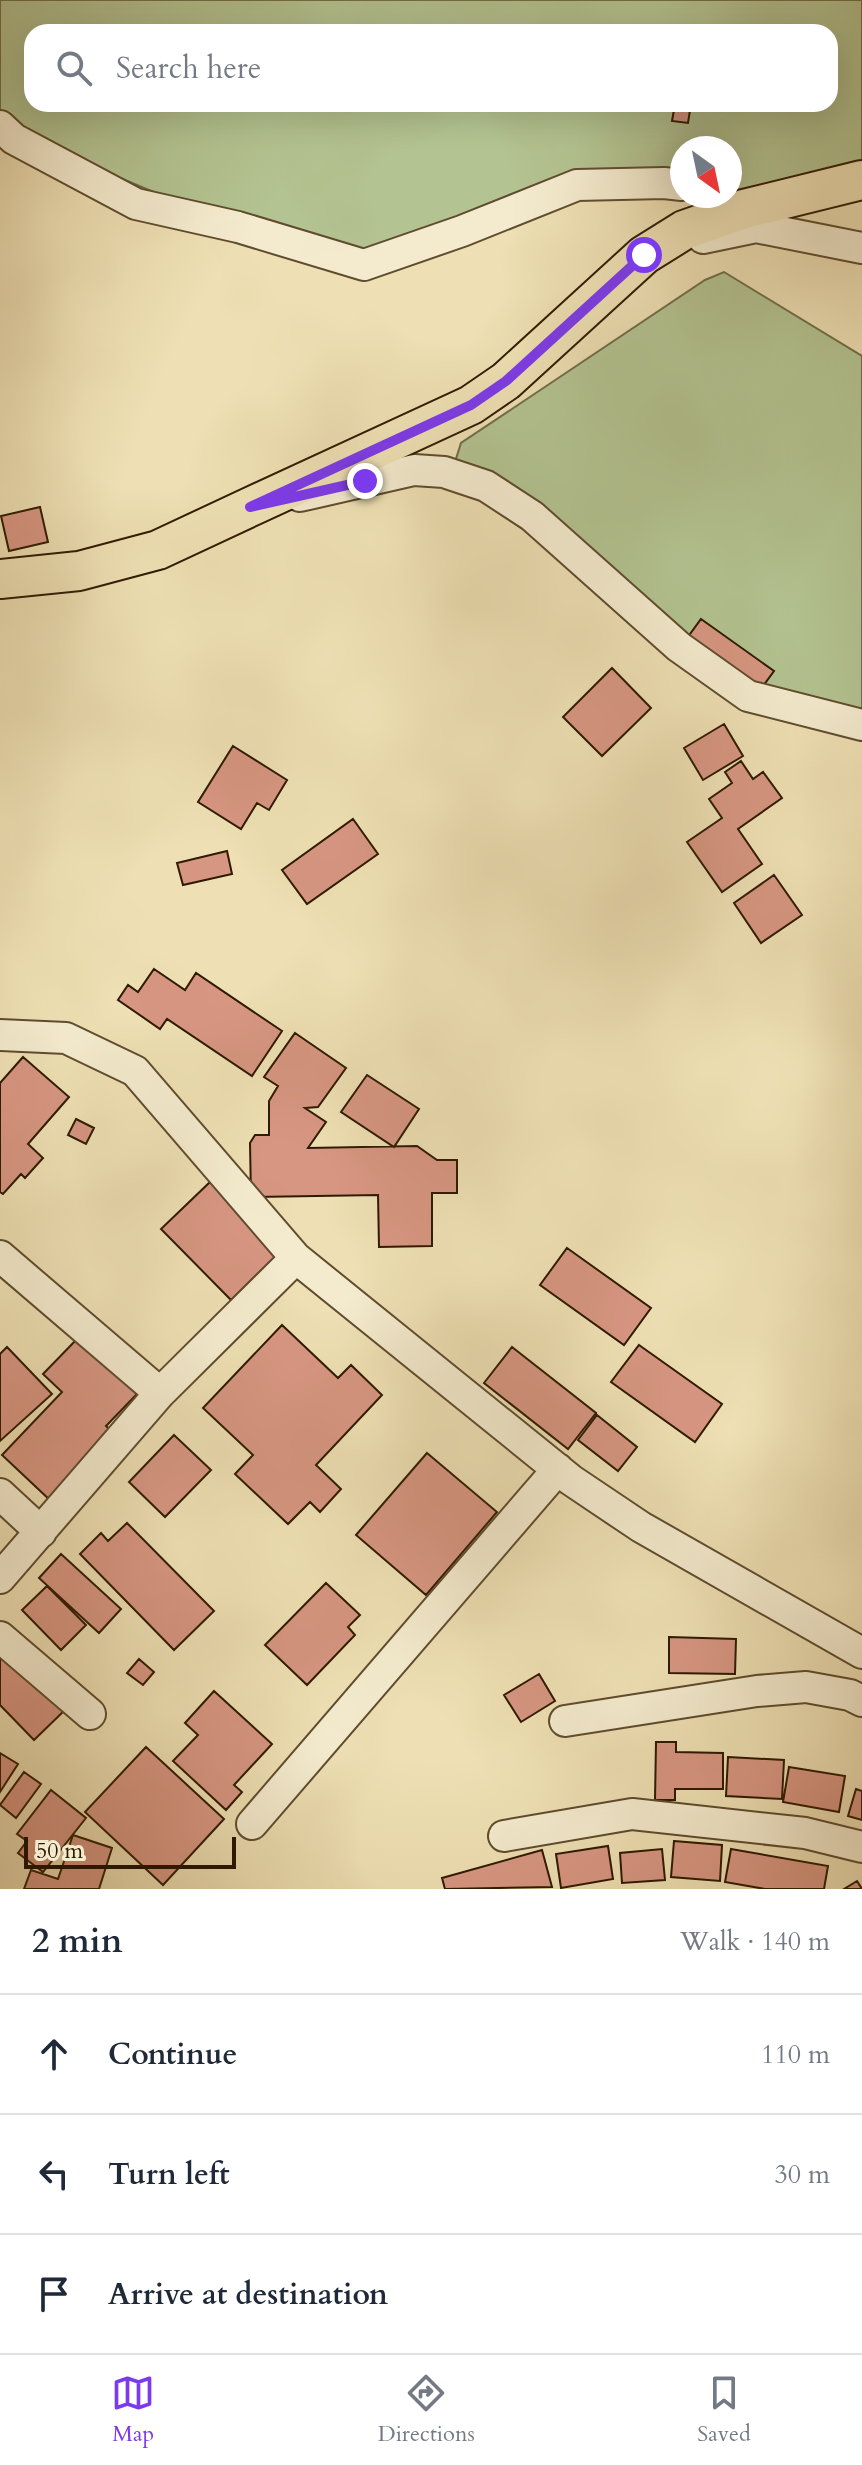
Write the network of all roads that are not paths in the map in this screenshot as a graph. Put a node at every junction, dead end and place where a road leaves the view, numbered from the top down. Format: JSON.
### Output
{"nodes":[{"id":1,"x":0,"y":126,"type":"edge"},
{"id":2,"x":862,"y":180,"type":"edge"},
{"id":3,"x":670,"y":184,"type":"edge"},
{"id":4,"x":742,"y":192,"type":"edge"},
{"id":5,"x":785,"y":197,"type":"junction"},
{"id":6,"x":658,"y":247,"type":"junction"},
{"id":7,"x":862,"y":248,"type":"edge"},
{"id":8,"x":250,"y":507,"type":"junction"},
{"id":9,"x":0,"y":579,"type":"edge"},
{"id":10,"x":862,"y":725,"type":"edge"},
{"id":11,"x":0,"y":1035,"type":"edge"},
{"id":12,"x":0,"y":1256,"type":"edge"},
{"id":13,"x":296,"y":1258,"type":"junction"},
{"id":14,"x":160,"y":1393,"type":"junction"},
{"id":15,"x":558,"y":1469,"type":"junction"},
{"id":16,"x":0,"y":1494,"type":"edge"},
{"id":17,"x":41,"y":1532,"type":"junction"},
{"id":18,"x":0,"y":1578,"type":"edge"},
{"id":19,"x":0,"y":1637,"type":"edge"},
{"id":20,"x":857,"y":1655,"type":"edge"},
{"id":21,"x":862,"y":1701,"type":"edge"},
{"id":22,"x":90,"y":1714,"type":"dead end"},
{"id":23,"x":565,"y":1721,"type":"dead end"},
{"id":24,"x":252,"y":1824,"type":"dead end"},
{"id":25,"x":504,"y":1836,"type":"dead end"},
{"id":26,"x":862,"y":1847,"type":"edge"}],
"edges":[{"from":1,"to":3,"type":"street"},
{"from":2,"to":5,"type":"main road"},
{"from":4,"to":5,"type":"street"},
{"from":5,"to":6,"type":"main road"},
{"from":6,"to":7,"type":"street"},
{"from":6,"to":8,"type":"main road"},
{"from":8,"to":9,"type":"main road"},
{"from":8,"to":10,"type":"street"},
{"from":11,"to":13,"type":"street"},
{"from":12,"to":14,"type":"street"},
{"from":13,"to":14,"type":"street"},
{"from":13,"to":15,"type":"street"},
{"from":14,"to":17,"type":"street"},
{"from":15,"to":20,"type":"street"},
{"from":15,"to":24,"type":"street"},
{"from":16,"to":17,"type":"street"},
{"from":17,"to":18,"type":"street"},
{"from":19,"to":22,"type":"street"},
{"from":21,"to":23,"type":"street"},
{"from":25,"to":26,"type":"street"}]}
